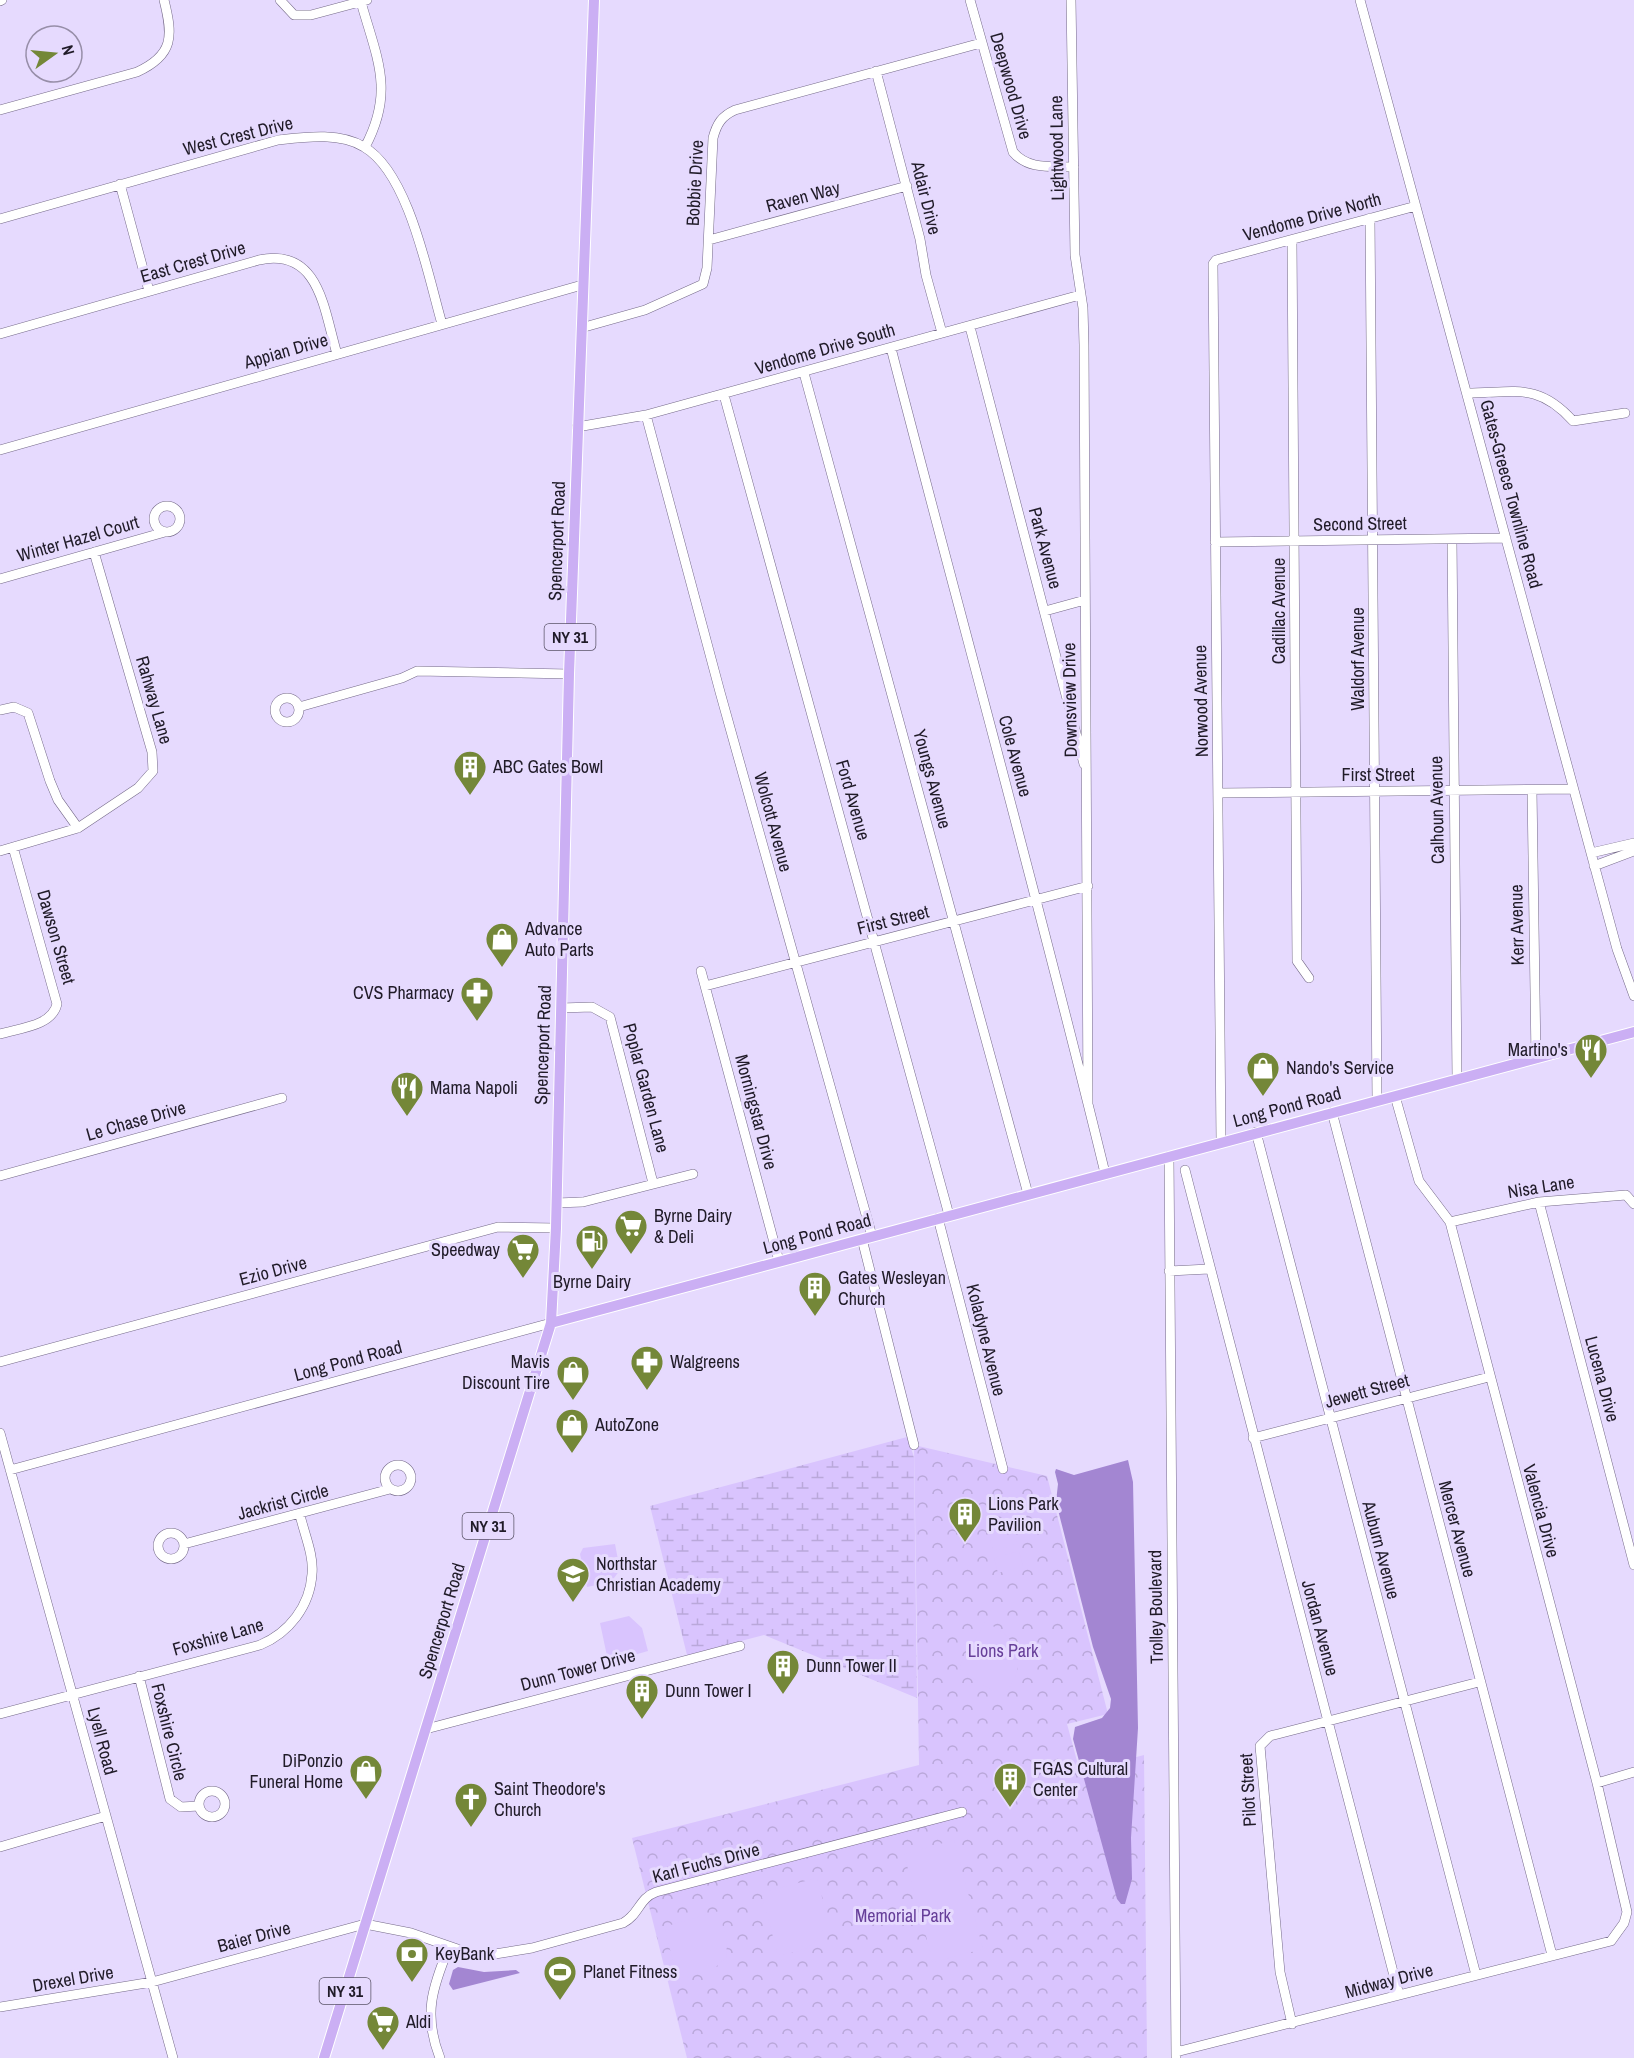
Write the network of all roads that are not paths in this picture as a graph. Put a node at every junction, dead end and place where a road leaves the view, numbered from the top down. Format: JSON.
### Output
{"nodes":[{"id":1,"x":164,"y":0,"type":"edge"},
{"id":2,"x":280,"y":0,"type":"edge"},
{"id":3,"x":594,"y":0,"type":"edge"},
{"id":4,"x":970,"y":0,"type":"edge"},
{"id":5,"x":1071,"y":0,"type":"edge"},
{"id":6,"x":1360,"y":0,"type":"edge"},
{"id":7,"x":364,"y":1,"type":"edge"},
{"id":8,"x":981,"y":43,"type":"junction"},
{"id":9,"x":876,"y":71,"type":"junction"},
{"id":10,"x":0,"y":110,"type":"edge"},
{"id":11,"x":364,"y":147,"type":"junction"},
{"id":12,"x":1074,"y":167,"type":"junction"},
{"id":13,"x":120,"y":184,"type":"junction"},
{"id":14,"x":907,"y":186,"type":"junction"},
{"id":15,"x":1416,"y":206,"type":"junction"},
{"id":16,"x":1370,"y":218,"type":"junction"},
{"id":17,"x":0,"y":219,"type":"edge"},
{"id":18,"x":709,"y":240,"type":"junction"},
{"id":19,"x":1292,"y":240,"type":"junction"},
{"id":20,"x":1216,"y":260,"type":"joint"},
{"id":21,"x":582,"y":285,"type":"junction"},
{"id":22,"x":149,"y":291,"type":"junction"},
{"id":23,"x":1080,"y":295,"type":"junction"},
{"id":24,"x":442,"y":324,"type":"junction"},
{"id":25,"x":970,"y":327,"type":"junction"},
{"id":26,"x":581,"y":328,"type":"junction"},
{"id":27,"x":942,"y":333,"type":"junction"},
{"id":28,"x":0,"y":334,"type":"edge"},
{"id":29,"x":891,"y":348,"type":"junction"},
{"id":30,"x":337,"y":354,"type":"junction"},
{"id":31,"x":804,"y":373,"type":"junction"},
{"id":32,"x":1467,"y":393,"type":"junction"},
{"id":33,"x":724,"y":394,"type":"junction"},
{"id":34,"x":1625,"y":414,"type":"dead end"},
{"id":35,"x":646,"y":415,"type":"junction"},
{"id":36,"x":577,"y":427,"type":"junction"},
{"id":37,"x":0,"y":450,"type":"edge"},
{"id":38,"x":165,"y":532,"type":"dead end"},
{"id":39,"x":1506,"y":538,"type":"junction"},
{"id":40,"x":1452,"y":539,"type":"junction"},
{"id":41,"x":1374,"y":540,"type":"junction"},
{"id":42,"x":1295,"y":541,"type":"junction"},
{"id":43,"x":1215,"y":542,"type":"junction"},
{"id":44,"x":94,"y":552,"type":"junction"},
{"id":45,"x":0,"y":579,"type":"edge"},
{"id":46,"x":1085,"y":600,"type":"junction"},
{"id":47,"x":1045,"y":611,"type":"junction"},
{"id":48,"x":569,"y":674,"type":"junction"},
{"id":49,"x":299,"y":707,"type":"dead end"},
{"id":50,"x":0,"y":710,"type":"edge"},
{"id":51,"x":1088,"y":778,"type":"junction"},
{"id":52,"x":1573,"y":789,"type":"junction"},
{"id":53,"x":1532,"y":790,"type":"junction"},
{"id":54,"x":1454,"y":791,"type":"junction"},
{"id":55,"x":1297,"y":792,"type":"junction"},
{"id":56,"x":1375,"y":792,"type":"junction"},
{"id":57,"x":1218,"y":793,"type":"junction"},
{"id":58,"x":78,"y":828,"type":"junction"},
{"id":59,"x":1634,"y":843,"type":"edge"},
{"id":60,"x":13,"y":847,"type":"junction"},
{"id":61,"x":0,"y":851,"type":"edge"},
{"id":62,"x":1634,"y":851,"type":"edge"},
{"id":63,"x":1591,"y":853,"type":"junction"},
{"id":64,"x":1594,"y":866,"type":"junction"},
{"id":65,"x":1089,"y":886,"type":"junction"},
{"id":66,"x":1037,"y":900,"type":"junction"},
{"id":67,"x":955,"y":921,"type":"junction"},
{"id":68,"x":875,"y":941,"type":"junction"},
{"id":69,"x":795,"y":962,"type":"junction"},
{"id":70,"x":701,"y":971,"type":"dead end"},
{"id":71,"x":1309,"y":978,"type":"dead end"},
{"id":72,"x":705,"y":986,"type":"junction"},
{"id":73,"x":1634,"y":996,"type":"edge"},
{"id":74,"x":561,"y":1008,"type":"junction"},
{"id":75,"x":1634,"y":1032,"type":"edge"},
{"id":76,"x":0,"y":1034,"type":"edge"},
{"id":77,"x":1536,"y":1059,"type":"junction"},
{"id":78,"x":1457,"y":1080,"type":"junction"},
{"id":79,"x":1395,"y":1096,"type":"junction"},
{"id":80,"x":282,"y":1098,"type":"dead end"},
{"id":81,"x":1377,"y":1100,"type":"junction"},
{"id":82,"x":1088,"y":1104,"type":"junction"},
{"id":83,"x":1332,"y":1112,"type":"junction"},
{"id":84,"x":1256,"y":1132,"type":"junction"},
{"id":85,"x":1221,"y":1142,"type":"junction"},
{"id":86,"x":1169,"y":1156,"type":"junction"},
{"id":87,"x":1185,"y":1170,"type":"dead end"},
{"id":88,"x":1105,"y":1173,"type":"junction"},
{"id":89,"x":693,"y":1174,"type":"dead end"},
{"id":90,"x":0,"y":1176,"type":"edge"},
{"id":91,"x":653,"y":1183,"type":"junction"},
{"id":92,"x":1028,"y":1194,"type":"junction"},
{"id":93,"x":1539,"y":1202,"type":"junction"},
{"id":94,"x":556,"y":1203,"type":"junction"},
{"id":95,"x":1634,"y":1204,"type":"edge"},
{"id":96,"x":944,"y":1217,"type":"junction"},
{"id":97,"x":1450,"y":1222,"type":"junction"},
{"id":98,"x":556,"y":1228,"type":"junction"},
{"id":99,"x":867,"y":1238,"type":"junction"},
{"id":100,"x":779,"y":1261,"type":"junction"},
{"id":101,"x":1209,"y":1269,"type":"junction"},
{"id":102,"x":1169,"y":1271,"type":"junction"},
{"id":103,"x":551,"y":1323,"type":"junction"},
{"id":104,"x":0,"y":1362,"type":"edge"},
{"id":105,"x":1489,"y":1377,"type":"junction"},
{"id":106,"x":1405,"y":1398,"type":"junction"},
{"id":107,"x":1329,"y":1418,"type":"junction"},
{"id":108,"x":0,"y":1432,"type":"edge"},
{"id":109,"x":1253,"y":1438,"type":"junction"},
{"id":110,"x":914,"y":1445,"type":"dead end"},
{"id":111,"x":1003,"y":1469,"type":"dead end"},
{"id":112,"x":10,"y":1470,"type":"junction"},
{"id":113,"x":390,"y":1489,"type":"dead end"},
{"id":114,"x":300,"y":1515,"type":"junction"},
{"id":115,"x":184,"y":1544,"type":"dead end"},
{"id":116,"x":1634,"y":1565,"type":"edge"},
{"id":117,"x":740,"y":1646,"type":"dead end"},
{"id":118,"x":139,"y":1676,"type":"junction"},
{"id":119,"x":1479,"y":1682,"type":"junction"},
{"id":120,"x":72,"y":1694,"type":"junction"},
{"id":121,"x":1405,"y":1701,"type":"junction"},
{"id":122,"x":0,"y":1714,"type":"edge"},
{"id":123,"x":1328,"y":1721,"type":"junction"},
{"id":124,"x":426,"y":1729,"type":"junction"},
{"id":125,"x":1634,"y":1772,"type":"edge"},
{"id":126,"x":1597,"y":1783,"type":"junction"},
{"id":127,"x":199,"y":1806,"type":"dead end"},
{"id":128,"x":962,"y":1812,"type":"dead end"},
{"id":129,"x":106,"y":1816,"type":"junction"},
{"id":130,"x":0,"y":1847,"type":"edge"},
{"id":131,"x":366,"y":1924,"type":"junction"},
{"id":132,"x":1611,"y":1941,"type":"joint"},
{"id":133,"x":449,"y":1947,"type":"junction"},
{"id":134,"x":1552,"y":1955,"type":"junction"},
{"id":135,"x":1476,"y":1975,"type":"junction"},
{"id":136,"x":152,"y":1982,"type":"junction"},
{"id":137,"x":1399,"y":1995,"type":"junction"},
{"id":138,"x":0,"y":2007,"type":"edge"},
{"id":139,"x":1292,"y":2024,"type":"junction"},
{"id":140,"x":1176,"y":2055,"type":"edge"},
{"id":141,"x":173,"y":2058,"type":"edge"},
{"id":142,"x":324,"y":2058,"type":"edge"},
{"id":143,"x":440,"y":2058,"type":"edge"}],
"edges":[{"from":1,"to":10,"type":"street"},
{"from":2,"to":7,"type":"street"},
{"from":3,"to":21,"type":"main road","name":"Spencerport Road","number":"NY 31"},
{"from":4,"to":8,"type":"street","name":"Deepwood Drive"},
{"from":5,"to":12,"type":"street","name":"Lightwood Lane"},
{"from":6,"to":15,"type":"street","name":"Gates-Greece Townline Road"},
{"from":7,"to":11,"type":"street"},
{"from":8,"to":9,"type":"street","name":"Bobbie Drive"},
{"from":8,"to":12,"type":"street","name":"Deepwood Drive"},
{"from":9,"to":14,"type":"street","name":"Adair Drive"},
{"from":9,"to":18,"type":"street","name":"Bobbie Drive"},
{"from":11,"to":13,"type":"street","name":"West Crest Drive"},
{"from":11,"to":24,"type":"street"},
{"from":12,"to":23,"type":"street","name":"Lightwood Lane"},
{"from":13,"to":17,"type":"street","name":"West Crest Drive"},
{"from":13,"to":22,"type":"street"},
{"from":14,"to":18,"type":"street","name":"Raven Way"},
{"from":14,"to":27,"type":"street","name":"Adair Drive"},
{"from":15,"to":16,"type":"street","name":"Vendome Drive North"},
{"from":15,"to":32,"type":"street","name":"Gates-Greece Townline Road"},
{"from":16,"to":19,"type":"street","name":"Vendome Drive North"},
{"from":16,"to":41,"type":"street","name":"Waldorf Avenue"},
{"from":18,"to":26,"type":"street","name":"Bobbie Drive"},
{"from":19,"to":20,"type":"street","name":"Vendome Drive North"},
{"from":19,"to":42,"type":"street","name":"Cadillac Avenue"},
{"from":20,"to":43,"type":"street","name":"Norwood Avenue"},
{"from":21,"to":24,"type":"street","name":"Appian Drive"},
{"from":21,"to":26,"type":"main road","name":"Spencerport Road","number":"NY 31"},
{"from":22,"to":28,"type":"street","name":"East Crest Drive"},
{"from":22,"to":30,"type":"street","name":"East Crest Drive"},
{"from":23,"to":25,"type":"street","name":"Vendome Drive South"},
{"from":23,"to":46,"type":"street","name":"Downsview Drive"},
{"from":24,"to":30,"type":"street","name":"Appian Drive"},
{"from":25,"to":27,"type":"street","name":"Vendome Drive South"},
{"from":25,"to":47,"type":"street","name":"Park Avenue"},
{"from":26,"to":36,"type":"main road","name":"Spencerport Road","number":"NY 31"},
{"from":27,"to":29,"type":"street","name":"Vendome Drive South"},
{"from":29,"to":31,"type":"street","name":"Vendome Drive South"},
{"from":29,"to":66,"type":"street","name":"Cole Avenue"},
{"from":30,"to":37,"type":"street","name":"Appian Drive"},
{"from":31,"to":33,"type":"street","name":"Vendome Drive South"},
{"from":31,"to":67,"type":"street","name":"Youngs Avenue"},
{"from":32,"to":34,"type":"street"},
{"from":32,"to":39,"type":"street","name":"Gates-Greece Townline Road"},
{"from":33,"to":35,"type":"street","name":"Vendome Drive South"},
{"from":33,"to":68,"type":"street","name":"Ford Avenue"},
{"from":35,"to":36,"type":"street","name":"Vendome Drive South"},
{"from":35,"to":69,"type":"street","name":"Wolcott Avenue"},
{"from":36,"to":48,"type":"main road","name":"Spencerport Road","number":"NY 31"},
{"from":38,"to":44,"type":"street","name":"Winter Hazel Court"},
{"from":39,"to":40,"type":"street","name":"Second Street"},
{"from":39,"to":52,"type":"street","name":"Gates-Greece Townline Road"},
{"from":40,"to":41,"type":"street","name":"Second Street"},
{"from":40,"to":54,"type":"street","name":"Calhoun Avenue"},
{"from":41,"to":42,"type":"street","name":"Second Street"},
{"from":41,"to":56,"type":"street","name":"Waldorf Avenue"},
{"from":42,"to":43,"type":"street","name":"Second Street"},
{"from":42,"to":55,"type":"street","name":"Cadillac Avenue"},
{"from":43,"to":57,"type":"street","name":"Norwood Avenue"},
{"from":44,"to":45,"type":"street","name":"Winter Hazel Court"},
{"from":44,"to":58,"type":"street","name":"Rahway Lane"},
{"from":46,"to":47,"type":"street"},
{"from":46,"to":51,"type":"street","name":"Downsview Drive"},
{"from":47,"to":51,"type":"street","name":"Park Avenue"},
{"from":48,"to":49,"type":"street"},
{"from":48,"to":74,"type":"main road","name":"Spencerport Road","number":"NY 31"},
{"from":50,"to":58,"type":"street"},
{"from":51,"to":65,"type":"street","name":"Downsview Drive"},
{"from":52,"to":53,"type":"street","name":"First Street"},
{"from":52,"to":63,"type":"street","name":"Gates-Greece Townline Road"},
{"from":53,"to":54,"type":"street","name":"First Street"},
{"from":53,"to":77,"type":"street","name":"Kerr Avenue"},
{"from":54,"to":56,"type":"street","name":"First Street"},
{"from":54,"to":78,"type":"street","name":"Calhoun Avenue"},
{"from":55,"to":56,"type":"street","name":"First Street"},
{"from":55,"to":57,"type":"street","name":"First Street"},
{"from":55,"to":71,"type":"street","name":"Cadillac Avenue"},
{"from":56,"to":81,"type":"street","name":"Waldorf Avenue"},
{"from":57,"to":85,"type":"street","name":"Norwood Avenue"},
{"from":58,"to":60,"type":"street","name":"Rahway Lane"},
{"from":59,"to":63,"type":"street"},
{"from":60,"to":61,"type":"street","name":"Rahway Lane"},
{"from":60,"to":76,"type":"street","name":"Dawson Street"},
{"from":62,"to":64,"type":"street"},
{"from":63,"to":64,"type":"street","name":"Gates-Greece Townline Road"},
{"from":64,"to":73,"type":"street","name":"Gates-Greece Townline Road"},
{"from":65,"to":66,"type":"street","name":"First Street"},
{"from":65,"to":82,"type":"street","name":"Downsview Drive"},
{"from":66,"to":67,"type":"street","name":"First Street"},
{"from":66,"to":82,"type":"street","name":"Cole Avenue"},
{"from":67,"to":68,"type":"street","name":"First Street"},
{"from":67,"to":92,"type":"street","name":"Youngs Avenue"},
{"from":68,"to":69,"type":"street","name":"First Street"},
{"from":68,"to":96,"type":"street","name":"Ford Avenue"},
{"from":69,"to":72,"type":"street","name":"First Street"},
{"from":69,"to":99,"type":"street","name":"Wolcott Avenue"},
{"from":70,"to":72,"type":"street","name":"Morningstar Drive"},
{"from":72,"to":100,"type":"street","name":"Morningstar Drive"},
{"from":74,"to":91,"type":"street","name":"Poplar Garden Lane"},
{"from":74,"to":94,"type":"main road","name":"Spencerport Road","number":"NY 31"},
{"from":75,"to":77,"type":"main road","name":"Long Pond Road"},
{"from":77,"to":78,"type":"main road","name":"Long Pond Road"},
{"from":78,"to":79,"type":"main road","name":"Long Pond Road"},
{"from":79,"to":81,"type":"main road","name":"Long Pond Road"},
{"from":79,"to":97,"type":"street","name":"Valencia Drive"},
{"from":80,"to":90,"type":"street","name":"Le Chase Drive"},
{"from":81,"to":83,"type":"main road","name":"Long Pond Road"},
{"from":82,"to":88,"type":"street","name":"Cole Avenue"},
{"from":83,"to":84,"type":"main road","name":"Long Pond Road"},
{"from":83,"to":106,"type":"street","name":"Mercer Avenue"},
{"from":84,"to":85,"type":"main road","name":"Long Pond Road"},
{"from":84,"to":107,"type":"street","name":"Auburn Avenue"},
{"from":85,"to":86,"type":"main road","name":"Long Pond Road"},
{"from":86,"to":88,"type":"main road","name":"Long Pond Road"},
{"from":86,"to":102,"type":"street","name":"Trolley Boulevard"},
{"from":87,"to":101,"type":"street","name":"Jordan Avenue"},
{"from":88,"to":92,"type":"main road","name":"Long Pond Road"},
{"from":89,"to":91,"type":"street"},
{"from":91,"to":94,"type":"street"},
{"from":92,"to":96,"type":"main road","name":"Long Pond Road"},
{"from":93,"to":95,"type":"street","name":"Nisa Lane"},
{"from":93,"to":97,"type":"street","name":"Nisa Lane"},
{"from":93,"to":116,"type":"street","name":"Lucena Drive"},
{"from":94,"to":98,"type":"main road","name":"Spencerport Road","number":"NY 31"},
{"from":96,"to":99,"type":"main road","name":"Long Pond Road"},
{"from":96,"to":111,"type":"street","name":"Koladyne Avenue"},
{"from":97,"to":105,"type":"street","name":"Valencia Drive"},
{"from":98,"to":103,"type":"main road","name":"Spencerport Road","number":"NY 31"},
{"from":98,"to":104,"type":"street","name":"Ezio Drive"},
{"from":99,"to":100,"type":"main road","name":"Long Pond Road"},
{"from":99,"to":110,"type":"street","name":"Wolcott Avenue"},
{"from":100,"to":103,"type":"main road","name":"Long Pond Road"},
{"from":101,"to":102,"type":"street"},
{"from":101,"to":109,"type":"street","name":"Jordan Avenue"},
{"from":102,"to":140,"type":"street","name":"Trolley Boulevard"},
{"from":103,"to":112,"type":"street","name":"Long Pond Road"},
{"from":103,"to":124,"type":"main road","name":"Spencerport Road","number":"NY 31"},
{"from":105,"to":106,"type":"street","name":"Jewett Street"},
{"from":105,"to":126,"type":"street","name":"Valencia Drive"},
{"from":106,"to":107,"type":"street","name":"Jewett Street"},
{"from":106,"to":119,"type":"street","name":"Mercer Avenue"},
{"from":107,"to":109,"type":"street","name":"Jewett Street"},
{"from":107,"to":121,"type":"street","name":"Auburn Avenue"},
{"from":108,"to":112,"type":"street","name":"Lyell Road"},
{"from":109,"to":123,"type":"street","name":"Jordan Avenue"},
{"from":112,"to":120,"type":"street","name":"Lyell Road"},
{"from":113,"to":114,"type":"street","name":"Jackrist Circle"},
{"from":114,"to":115,"type":"street","name":"Jackrist Circle"},
{"from":114,"to":118,"type":"street","name":"Foxshire Lane"},
{"from":117,"to":124,"type":"street","name":"Dunn Tower Drive"},
{"from":118,"to":120,"type":"street","name":"Foxshire Lane"},
{"from":118,"to":127,"type":"street","name":"Foxshire Circle"},
{"from":119,"to":121,"type":"street","name":"Pilot Street"},
{"from":119,"to":134,"type":"street","name":"Mercer Avenue"},
{"from":120,"to":122,"type":"street","name":"Foxshire Lane"},
{"from":120,"to":129,"type":"street","name":"Lyell Road"},
{"from":121,"to":123,"type":"street","name":"Pilot Street"},
{"from":121,"to":135,"type":"street","name":"Auburn Avenue"},
{"from":123,"to":137,"type":"street","name":"Jordan Avenue"},
{"from":123,"to":139,"type":"street","name":"Pilot Street"},
{"from":124,"to":131,"type":"main road","name":"Spencerport Road","number":"NY 31"},
{"from":125,"to":126,"type":"street"},
{"from":126,"to":132,"type":"street","name":"Valencia Drive"},
{"from":128,"to":133,"type":"street","name":"Karl Fuchs Drive"},
{"from":129,"to":130,"type":"street"},
{"from":129,"to":136,"type":"street","name":"Lyell Road"},
{"from":131,"to":133,"type":"street","name":"Karl Fuchs Drive"},
{"from":131,"to":136,"type":"street","name":"Baier Drive"},
{"from":131,"to":142,"type":"main road","name":"Spencerport Road","number":"NY 31"},
{"from":132,"to":134,"type":"street","name":"Midway Drive"},
{"from":133,"to":143,"type":"street"},
{"from":134,"to":135,"type":"street","name":"Midway Drive"},
{"from":135,"to":137,"type":"street","name":"Midway Drive"},
{"from":136,"to":138,"type":"street","name":"Drexel Drive"},
{"from":136,"to":141,"type":"street","name":"Lyell Road"},
{"from":137,"to":139,"type":"street","name":"Midway Drive"},
{"from":139,"to":140,"type":"street","name":"Midway Drive"}]}
